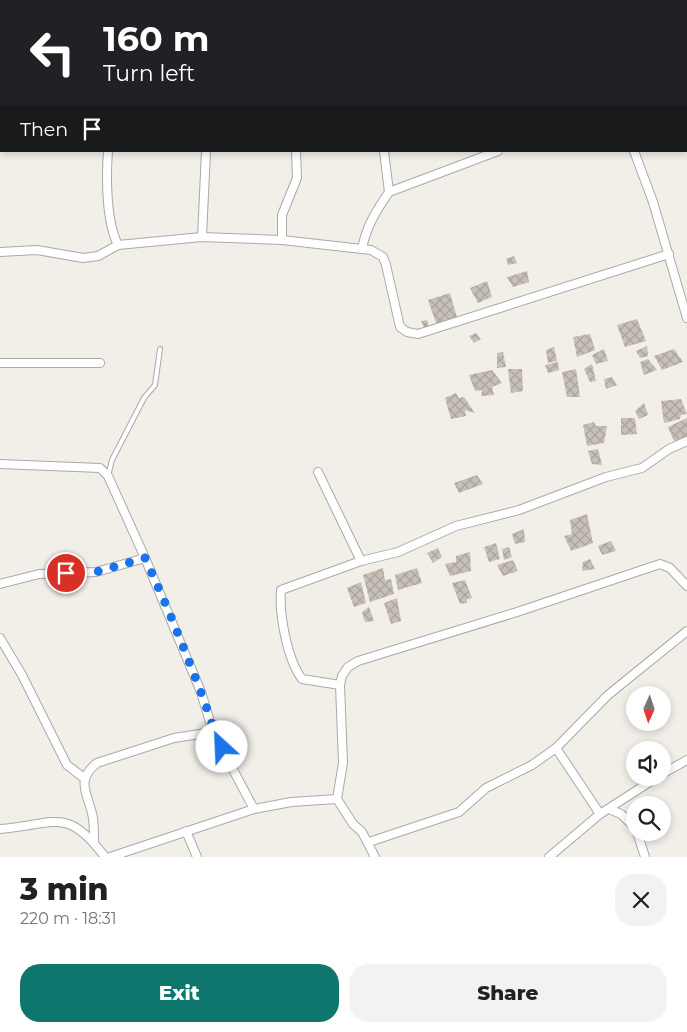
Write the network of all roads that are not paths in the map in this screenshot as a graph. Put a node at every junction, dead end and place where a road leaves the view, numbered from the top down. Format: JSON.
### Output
{"nodes":[{"id":1,"x":108,"y":152,"type":"edge"},
{"id":2,"x":206,"y":152,"type":"edge"},
{"id":3,"x":296,"y":152,"type":"edge"},
{"id":4,"x":384,"y":152,"type":"edge"},
{"id":5,"x":495,"y":152,"type":"edge"},
{"id":6,"x":634,"y":152,"type":"edge"},
{"id":7,"x":389,"y":192,"type":"junction"},
{"id":8,"x":202,"y":237,"type":"junction"},
{"id":9,"x":282,"y":240,"type":"junction"},
{"id":10,"x":118,"y":245,"type":"junction"},
{"id":11,"x":362,"y":249,"type":"junction"},
{"id":12,"x":0,"y":252,"type":"edge"},
{"id":13,"x":669,"y":254,"type":"junction"},
{"id":14,"x":687,"y":318,"type":"edge"},
{"id":15,"x":160,"y":349,"type":"dead end"},
{"id":16,"x":0,"y":362,"type":"edge"},
{"id":17,"x":100,"y":363,"type":"dead end"},
{"id":18,"x":687,"y":442,"type":"edge"},
{"id":19,"x":0,"y":464,"type":"edge"},
{"id":20,"x":318,"y":472,"type":"dead end"},
{"id":21,"x":108,"y":476,"type":"junction"},
{"id":22,"x":145,"y":558,"type":"junction"},
{"id":23,"x":360,"y":561,"type":"junction"},
{"id":24,"x":0,"y":584,"type":"edge"},
{"id":25,"x":687,"y":586,"type":"edge"},
{"id":26,"x":687,"y":630,"type":"edge"},
{"id":27,"x":0,"y":638,"type":"edge"},
{"id":28,"x":340,"y":685,"type":"junction"},
{"id":29,"x":214,"y":732,"type":"junction"},
{"id":30,"x":556,"y":748,"type":"junction"},
{"id":31,"x":687,"y":760,"type":"edge"},
{"id":32,"x":671,"y":769,"type":"edge"},
{"id":33,"x":84,"y":778,"type":"junction"},
{"id":34,"x":643,"y":786,"type":"edge"},
{"id":35,"x":337,"y":800,"type":"junction"},
{"id":36,"x":608,"y":808,"type":"junction"},
{"id":37,"x":254,"y":809,"type":"junction"},
{"id":38,"x":600,"y":814,"type":"junction"},
{"id":39,"x":626,"y":819,"type":"edge"},
{"id":40,"x":0,"y":830,"type":"edge"},
{"id":41,"x":186,"y":831,"type":"junction"},
{"id":42,"x":640,"y":841,"type":"edge"},
{"id":43,"x":369,"y":842,"type":"junction"},
{"id":44,"x":94,"y":843,"type":"junction"},
{"id":45,"x":105,"y":857,"type":"edge"},
{"id":46,"x":110,"y":857,"type":"edge"},
{"id":47,"x":197,"y":857,"type":"edge"},
{"id":48,"x":375,"y":857,"type":"edge"},
{"id":49,"x":549,"y":857,"type":"edge"},
{"id":50,"x":645,"y":857,"type":"edge"}],
"edges":[{"from":1,"to":10,"type":"street"},
{"from":2,"to":8,"type":"street"},
{"from":3,"to":9,"type":"street"},
{"from":4,"to":7,"type":"street"},
{"from":5,"to":7,"type":"street"},
{"from":6,"to":13,"type":"street"},
{"from":7,"to":11,"type":"street"},
{"from":8,"to":9,"type":"street"},
{"from":8,"to":10,"type":"street"},
{"from":9,"to":11,"type":"street"},
{"from":10,"to":12,"type":"street"},
{"from":11,"to":13,"type":"street"},
{"from":13,"to":14,"type":"street"},
{"from":15,"to":21,"type":"lane"},
{"from":16,"to":17,"type":"street"},
{"from":18,"to":23,"type":"street"},
{"from":19,"to":21,"type":"street"},
{"from":20,"to":23,"type":"street"},
{"from":21,"to":22,"type":"street"},
{"from":22,"to":24,"type":"street"},
{"from":22,"to":29,"type":"street"},
{"from":23,"to":28,"type":"street"},
{"from":25,"to":28,"type":"street"},
{"from":26,"to":30,"type":"street"},
{"from":27,"to":33,"type":"street"},
{"from":28,"to":35,"type":"street"},
{"from":29,"to":33,"type":"street"},
{"from":29,"to":37,"type":"street"},
{"from":30,"to":38,"type":"street"},
{"from":30,"to":43,"type":"street"},
{"from":31,"to":32,"type":"street"},
{"from":33,"to":44,"type":"street"},
{"from":34,"to":36,"type":"street"},
{"from":35,"to":37,"type":"street"},
{"from":35,"to":43,"type":"street"},
{"from":36,"to":38,"type":"street"},
{"from":36,"to":39,"type":"street"},
{"from":37,"to":41,"type":"street"},
{"from":38,"to":49,"type":"street"},
{"from":40,"to":44,"type":"street"},
{"from":41,"to":46,"type":"street"},
{"from":41,"to":47,"type":"street"},
{"from":42,"to":50,"type":"street"},
{"from":43,"to":48,"type":"street"},
{"from":44,"to":45,"type":"street"}]}
